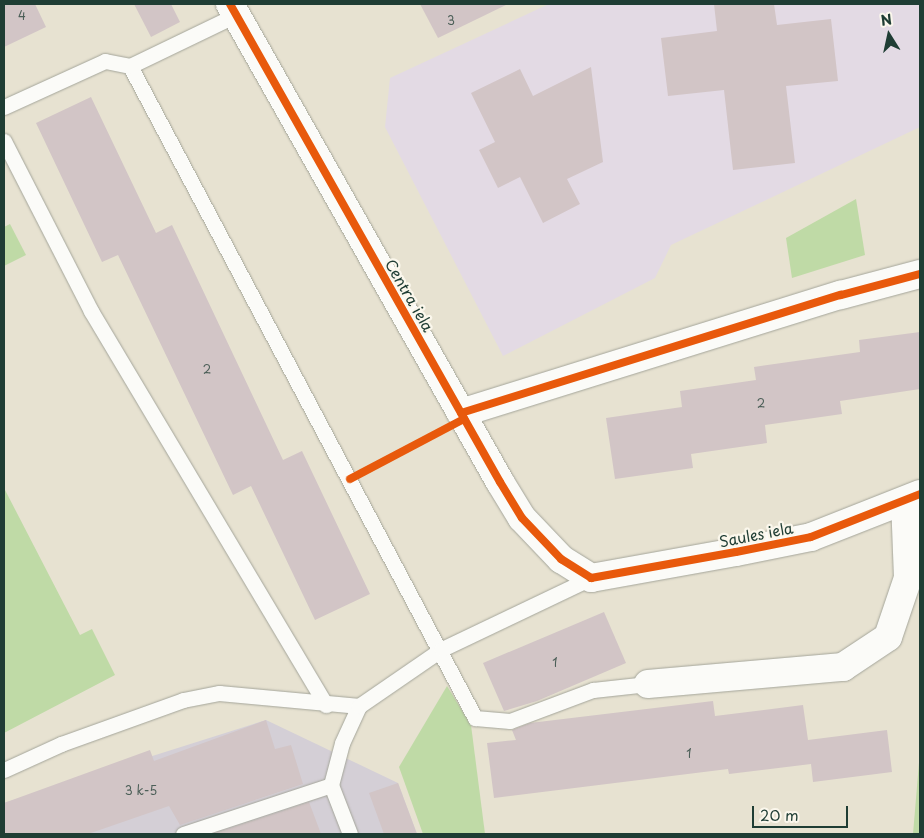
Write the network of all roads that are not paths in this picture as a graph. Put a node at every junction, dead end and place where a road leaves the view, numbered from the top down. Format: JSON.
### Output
{"nodes":[{"id":1,"x":233,"y":9,"type":"edge"},
{"id":2,"x":130,"y":66,"type":"junction"},
{"id":3,"x":4,"y":108,"type":"edge"},
{"id":4,"x":4,"y":141,"type":"edge"},
{"id":5,"x":920,"y":274,"type":"edge"},
{"id":6,"x":461,"y":413,"type":"junction"},
{"id":7,"x":912,"y":498,"type":"edge"},
{"id":8,"x":591,"y":578,"type":"junction"},
{"id":9,"x":442,"y":649,"type":"junction"},
{"id":10,"x":648,"y":684,"type":"joint"},
{"id":11,"x":326,"y":705,"type":"junction"},
{"id":12,"x":359,"y":706,"type":"junction"},
{"id":13,"x":4,"y":770,"type":"edge"},
{"id":14,"x":331,"y":785,"type":"junction"},
{"id":15,"x":206,"y":831,"type":"edge"},
{"id":16,"x":183,"y":834,"type":"edge"},
{"id":17,"x":350,"y":834,"type":"edge"}],
"edges":[{"from":1,"to":2,"type":"lane"},
{"from":1,"to":6,"type":"street","name":"Centra iela"},
{"from":2,"to":3,"type":"lane"},
{"from":2,"to":9,"type":"lane"},
{"from":4,"to":11,"type":"lane"},
{"from":5,"to":6,"type":"street"},
{"from":6,"to":8,"type":"street","name":"Centra iela"},
{"from":7,"to":8,"type":"street","name":"Saules iela"},
{"from":7,"to":10,"type":"street"},
{"from":8,"to":9,"type":"lane"},
{"from":9,"to":10,"type":"lane"},
{"from":9,"to":12,"type":"lane"},
{"from":11,"to":12,"type":"lane"},
{"from":11,"to":13,"type":"lane"},
{"from":12,"to":14,"type":"lane"},
{"from":14,"to":15,"type":"lane"},
{"from":14,"to":17,"type":"lane"},
{"from":15,"to":16,"type":"lane"}]}
